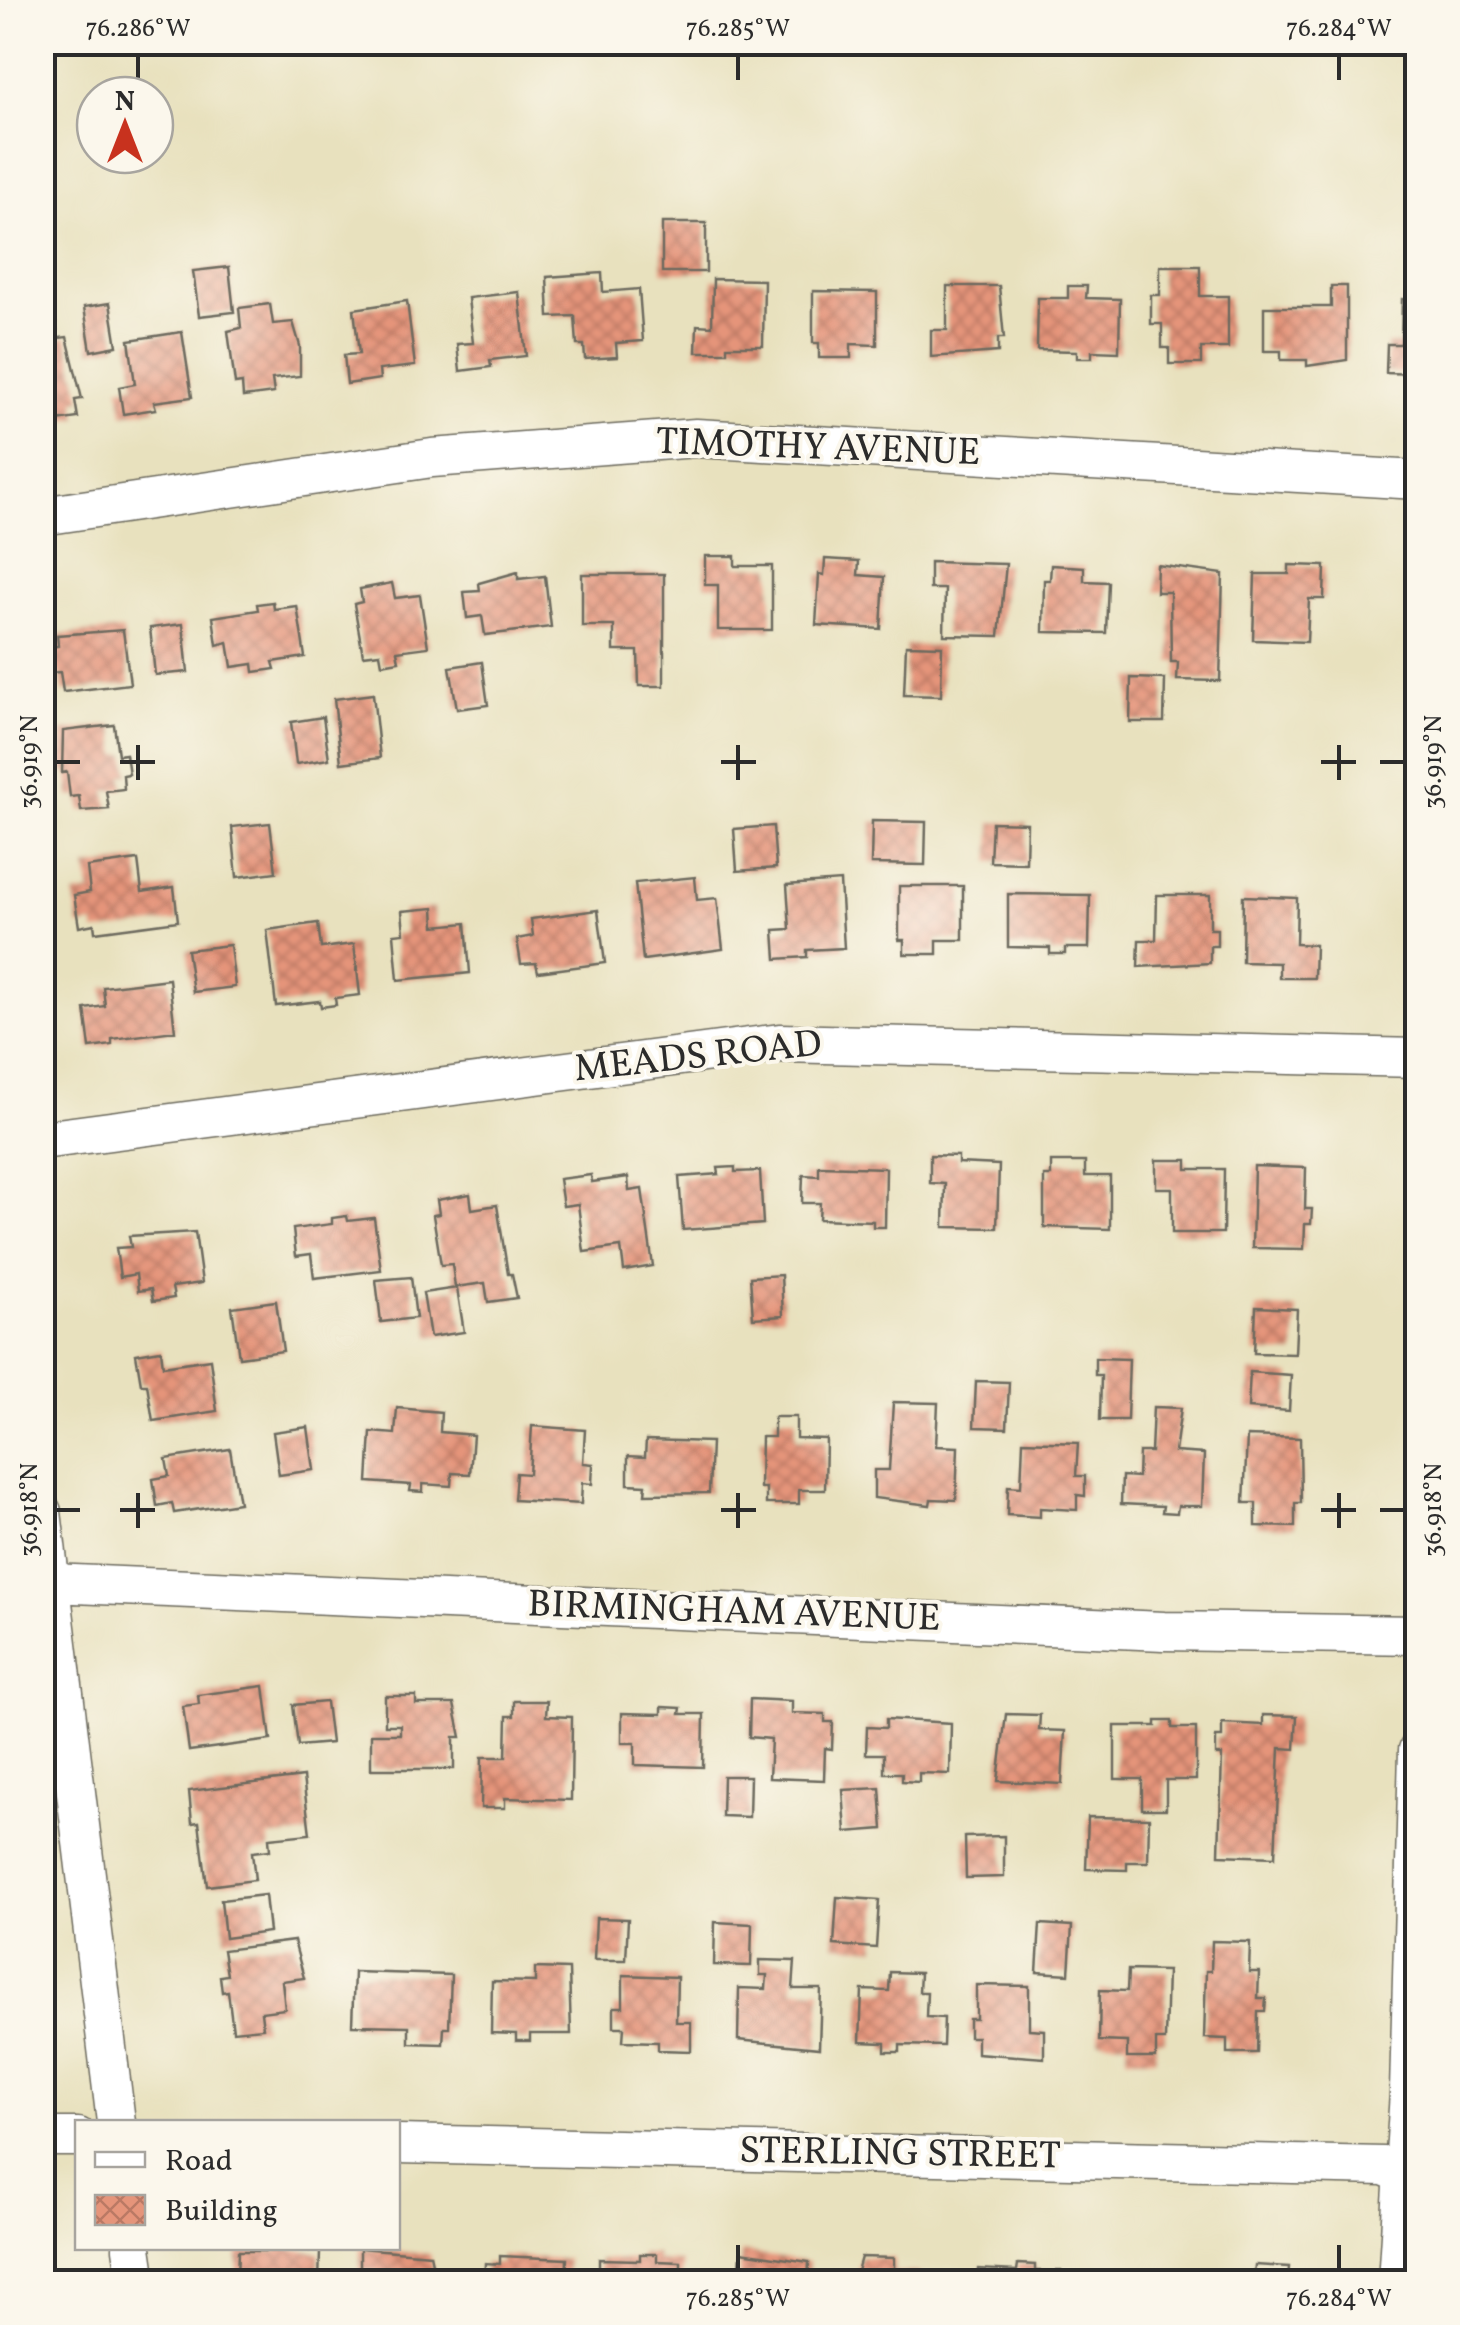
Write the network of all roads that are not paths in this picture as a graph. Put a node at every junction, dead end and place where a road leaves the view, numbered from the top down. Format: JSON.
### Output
{"nodes":[{"id":1,"x":1418,"y":480,"type":"edge"},
{"id":2,"x":42,"y":516,"type":"edge"},
{"id":3,"x":1418,"y":1058,"type":"edge"},
{"id":4,"x":42,"y":1140,"type":"edge"},
{"id":5,"x":42,"y":1512,"type":"edge"},
{"id":6,"x":51,"y":1583,"type":"junction"},
{"id":7,"x":1418,"y":1635,"type":"edge"},
{"id":8,"x":1418,"y":1750,"type":"edge"},
{"id":9,"x":116,"y":2120,"type":"edge"},
{"id":10,"x":42,"y":2137,"type":"edge"},
{"id":11,"x":75,"y":2138,"type":"edge"},
{"id":12,"x":400,"y":2144,"type":"edge"},
{"id":13,"x":1401,"y":2173,"type":"junction"},
{"id":14,"x":132,"y":2250,"type":"edge"},
{"id":15,"x":136,"y":2282,"type":"edge"},
{"id":16,"x":1398,"y":2282,"type":"edge"}],
"edges":[{"from":1,"to":2,"type":"street","name":"TIMOTHY AVENUE"},
{"from":3,"to":4,"type":"street","name":"MEADS ROAD"},
{"from":5,"to":6,"type":"street"},
{"from":6,"to":7,"type":"street","name":"BIRMINGHAM AVENUE"},
{"from":6,"to":9,"type":"street"},
{"from":8,"to":13,"type":"street"},
{"from":10,"to":11,"type":"street"},
{"from":12,"to":13,"type":"street","name":"STERLING STREET"},
{"from":13,"to":16,"type":"street"},
{"from":14,"to":15,"type":"street"}]}
